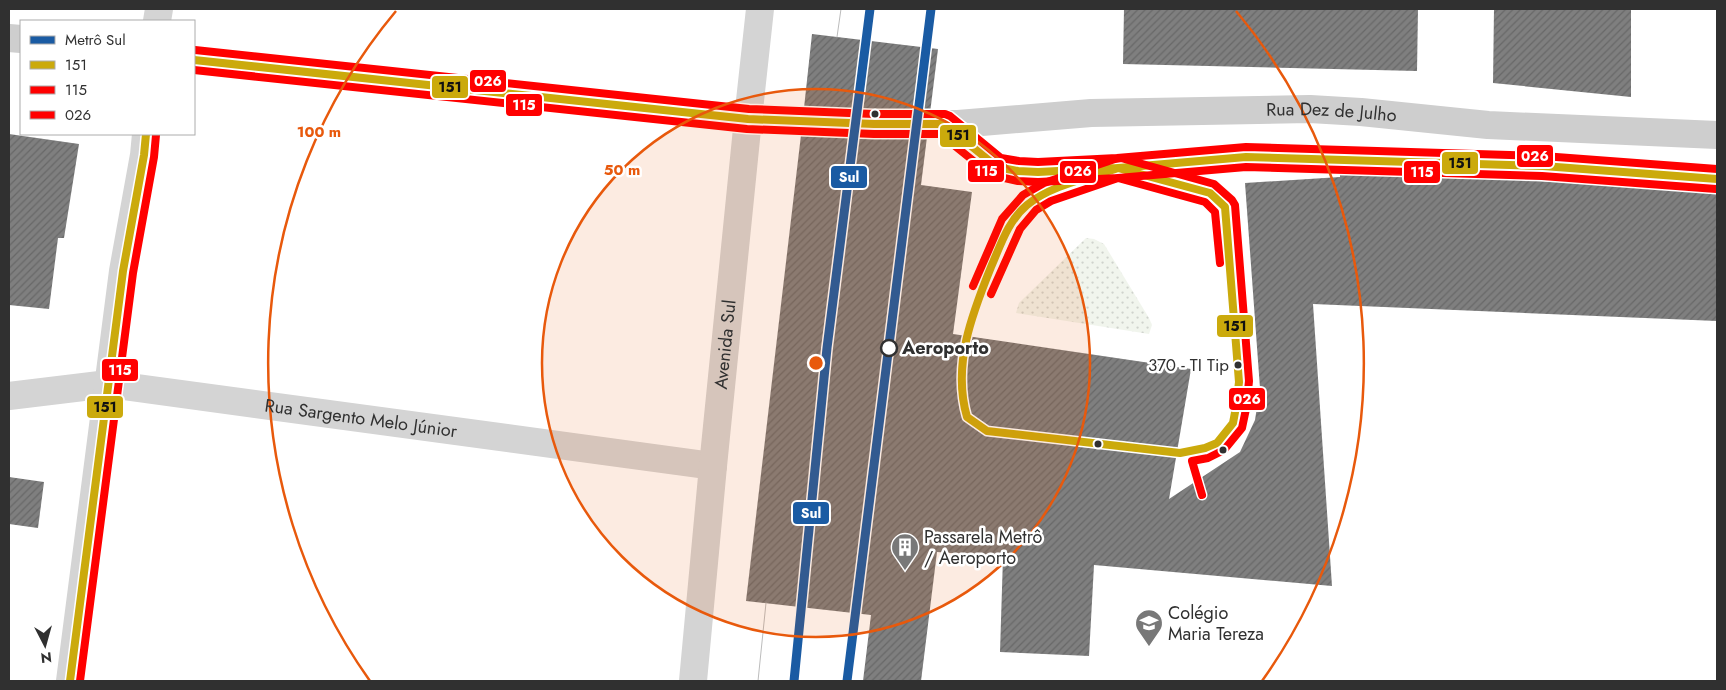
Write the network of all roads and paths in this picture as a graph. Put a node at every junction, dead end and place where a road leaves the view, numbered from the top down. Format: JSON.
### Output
{"nodes":[{"id":1,"x":760,"y":9,"type":"edge"},
{"id":2,"x":195,"y":60,"type":"edge"},
{"id":3,"x":748,"y":119,"type":"junction"},
{"id":4,"x":795,"y":121,"type":"tunnel mouth"},
{"id":5,"x":944,"y":124,"type":"tunnel mouth"},
{"id":6,"x":146,"y":135,"type":"edge"},
{"id":7,"x":1717,"y":135,"type":"edge"},
{"id":8,"x":108,"y":384,"type":"junction"},
{"id":9,"x":9,"y":396,"type":"edge"},
{"id":10,"x":713,"y":466,"type":"junction"},
{"id":11,"x":70,"y":681,"type":"edge"},
{"id":12,"x":693,"y":681,"type":"edge"}],
"edges":[{"from":1,"to":3,"type":"street","name":"Avenida Sul"},
{"from":2,"to":3,"type":"main road"},
{"from":3,"to":4,"type":"main road"},
{"from":3,"to":10,"type":"street","name":"Avenida Sul"},
{"from":5,"to":7,"type":"main road","name":"Rua Dez de Julho"},
{"from":6,"to":8,"type":"street"},
{"from":8,"to":9,"type":"street","name":"Rua Sargento Melo Júnior"},
{"from":8,"to":10,"type":"street","name":"Rua Sargento Melo Júnior"},
{"from":8,"to":11,"type":"street"},
{"from":10,"to":12,"type":"street","name":"Avenida Sul"}]}
